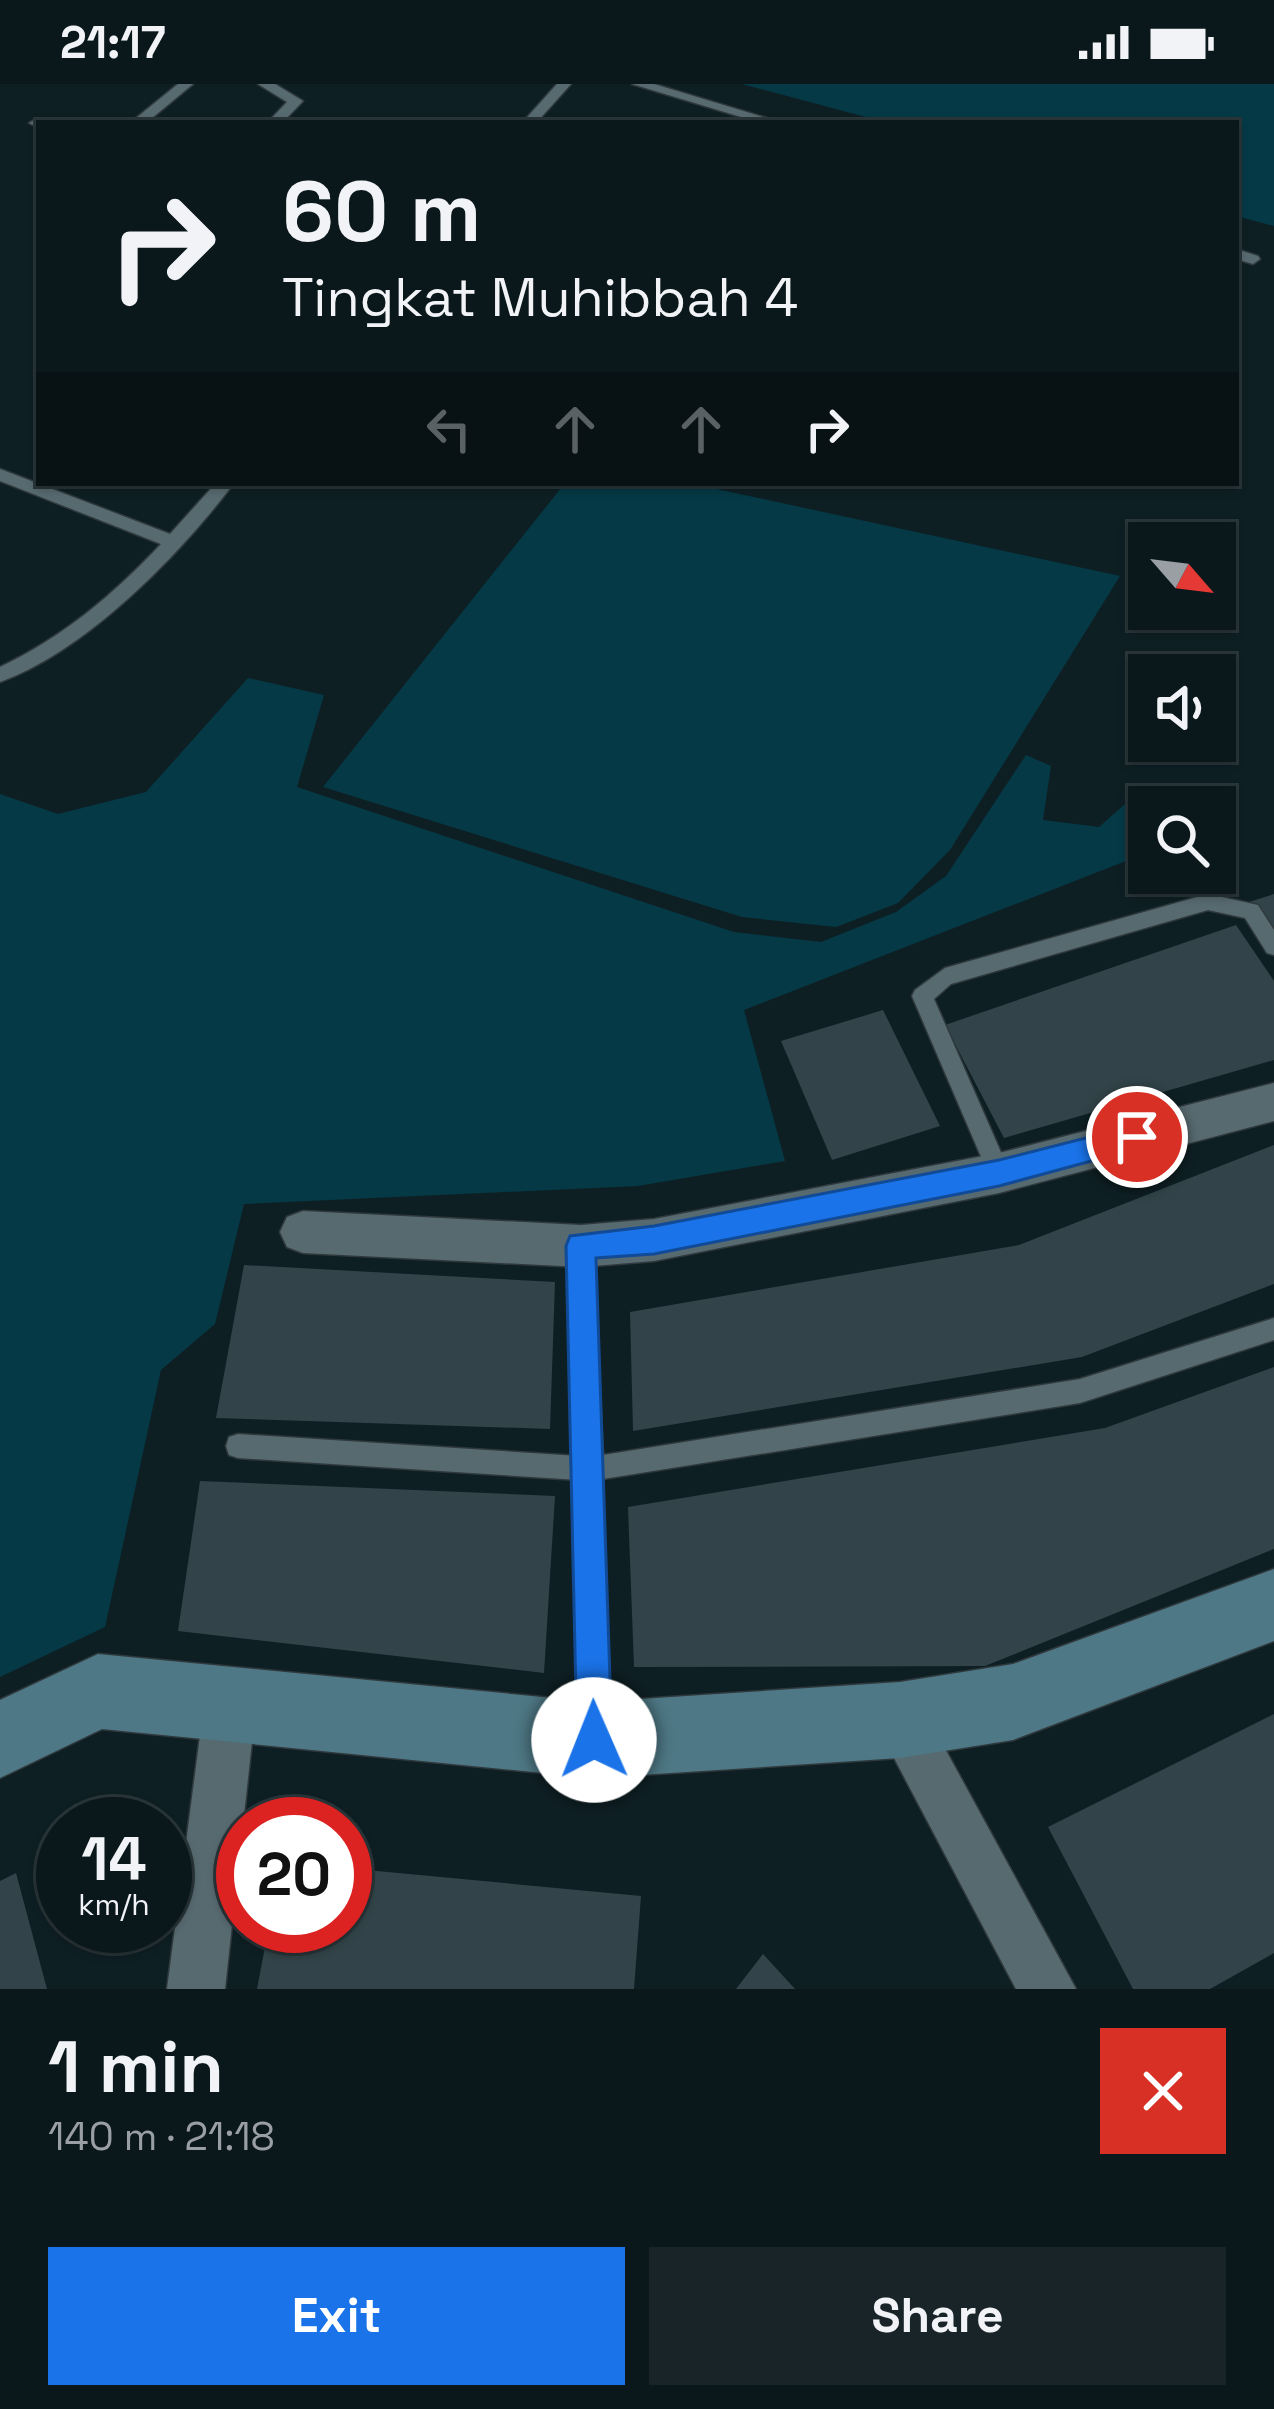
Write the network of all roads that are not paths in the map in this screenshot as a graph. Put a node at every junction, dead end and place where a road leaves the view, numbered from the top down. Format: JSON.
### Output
{"nodes":[{"id":1,"x":186,"y":84,"type":"edge"},
{"id":2,"x":265,"y":84,"type":"edge"},
{"id":3,"x":564,"y":84,"type":"edge"},
{"id":4,"x":639,"y":84,"type":"edge"},
{"id":5,"x":141,"y":120,"type":"edge"},
{"id":6,"x":277,"y":120,"type":"edge"},
{"id":7,"x":532,"y":120,"type":"edge"},
{"id":8,"x":765,"y":120,"type":"edge"},
{"id":9,"x":0,"y":475,"type":"edge"},
{"id":10,"x":223,"y":486,"type":"edge"},
{"id":11,"x":172,"y":542,"type":"junction"},
{"id":12,"x":0,"y":675,"type":"edge"},
{"id":13,"x":1274,"y":947,"type":"edge"},
{"id":14,"x":1274,"y":1102,"type":"edge"},
{"id":15,"x":999,"y":1173,"type":"junction"},
{"id":16,"x":303,"y":1232,"type":"dead end"},
{"id":17,"x":581,"y":1246,"type":"junction"},
{"id":18,"x":1274,"y":1329,"type":"edge"},
{"id":19,"x":238,"y":1446,"type":"dead end"},
{"id":20,"x":591,"y":1468,"type":"junction"},
{"id":21,"x":1274,"y":1606,"type":"edge"},
{"id":22,"x":230,"y":1705,"type":"junction"},
{"id":23,"x":901,"y":1720,"type":"junction"},
{"id":24,"x":0,"y":1740,"type":"edge"},
{"id":25,"x":594,"y":1740,"type":"junction"},
{"id":26,"x":196,"y":1989,"type":"edge"},
{"id":27,"x":1047,"y":1989,"type":"edge"}],
"edges":[{"from":1,"to":5,"type":"lane"},
{"from":2,"to":6,"type":"lane"},
{"from":3,"to":7,"type":"lane"},
{"from":4,"to":8,"type":"lane"},
{"from":9,"to":11,"type":"lane"},
{"from":10,"to":11,"type":"lane"},
{"from":11,"to":12,"type":"lane"},
{"from":13,"to":15,"type":"lane"},
{"from":14,"to":15,"type":"street"},
{"from":15,"to":17,"type":"street"},
{"from":16,"to":17,"type":"street"},
{"from":17,"to":20,"type":"lane"},
{"from":18,"to":20,"type":"lane"},
{"from":19,"to":20,"type":"lane"},
{"from":20,"to":25,"type":"lane"},
{"from":21,"to":23,"type":"street"},
{"from":22,"to":24,"type":"street"},
{"from":22,"to":25,"type":"street"},
{"from":22,"to":26,"type":"street"},
{"from":23,"to":25,"type":"street"},
{"from":23,"to":27,"type":"street"}]}
